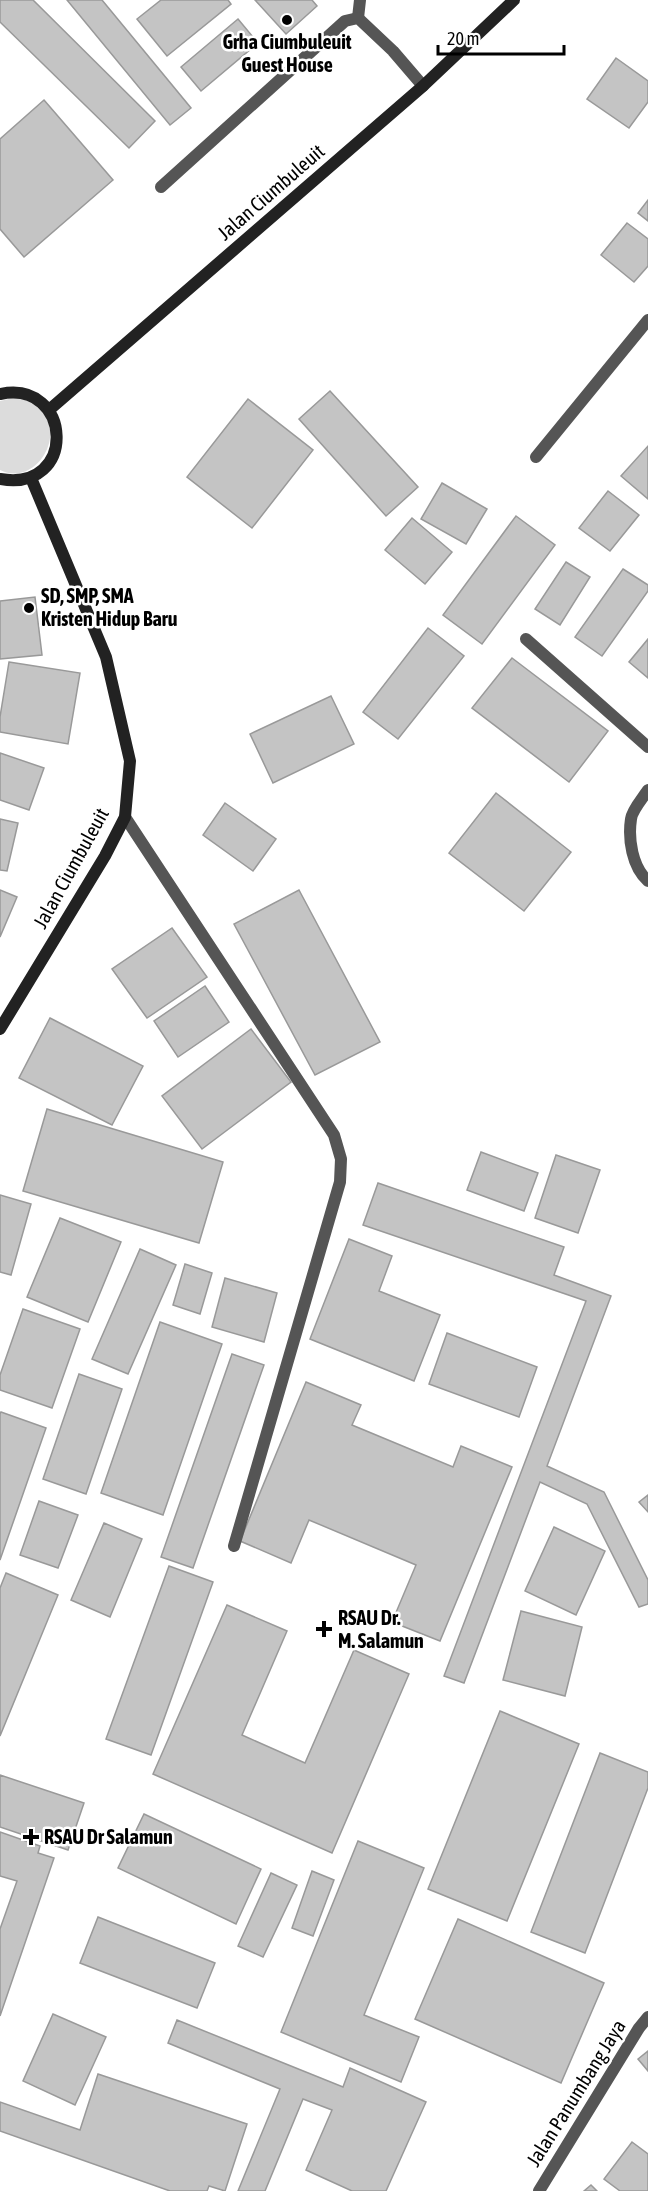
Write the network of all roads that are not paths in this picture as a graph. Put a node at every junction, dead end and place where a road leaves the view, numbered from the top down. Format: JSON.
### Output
{"nodes":[{"id":1,"x":360,"y":0,"type":"edge"},
{"id":2,"x":514,"y":0,"type":"edge"},
{"id":3,"x":358,"y":18,"type":"junction"},
{"id":4,"x":423,"y":86,"type":"junction"},
{"id":5,"x":161,"y":187,"type":"dead end"},
{"id":6,"x":648,"y":320,"type":"edge"},
{"id":7,"x":0,"y":394,"type":"edge"},
{"id":8,"x":50,"y":410,"type":"junction"},
{"id":9,"x":536,"y":457,"type":"dead end"},
{"id":10,"x":31,"y":478,"type":"junction"},
{"id":11,"x":0,"y":479,"type":"edge"},
{"id":12,"x":526,"y":639,"type":"dead end"},
{"id":13,"x":648,"y":747,"type":"edge"},
{"id":14,"x":648,"y":790,"type":"edge"},
{"id":15,"x":125,"y":817,"type":"junction"},
{"id":16,"x":648,"y":881,"type":"edge"},
{"id":17,"x":0,"y":1029,"type":"edge"},
{"id":18,"x":234,"y":1546,"type":"dead end"},
{"id":19,"x":648,"y":2017,"type":"edge"},
{"id":20,"x":539,"y":2191,"type":"edge"}],
"edges":[{"from":1,"to":3,"type":"street"},
{"from":2,"to":4,"type":"main road","name":"Jalan Ciumbuleuit"},
{"from":3,"to":4,"type":"street"},
{"from":3,"to":5,"type":"street"},
{"from":4,"to":8,"type":"main road","name":"Jalan Ciumbuleuit"},
{"from":6,"to":9,"type":"street"},
{"from":7,"to":8,"type":"main road"},
{"from":8,"to":10,"type":"main road"},
{"from":10,"to":11,"type":"main road"},
{"from":10,"to":15,"type":"main road","name":"Jalan Ciumbuleuit"},
{"from":12,"to":13,"type":"street"},
{"from":14,"to":16,"type":"street"},
{"from":15,"to":17,"type":"main road","name":"Jalan Ciumbuleuit"},
{"from":15,"to":18,"type":"street"},
{"from":19,"to":20,"type":"street","name":"Jalan Panumbang Jaya"}]}
